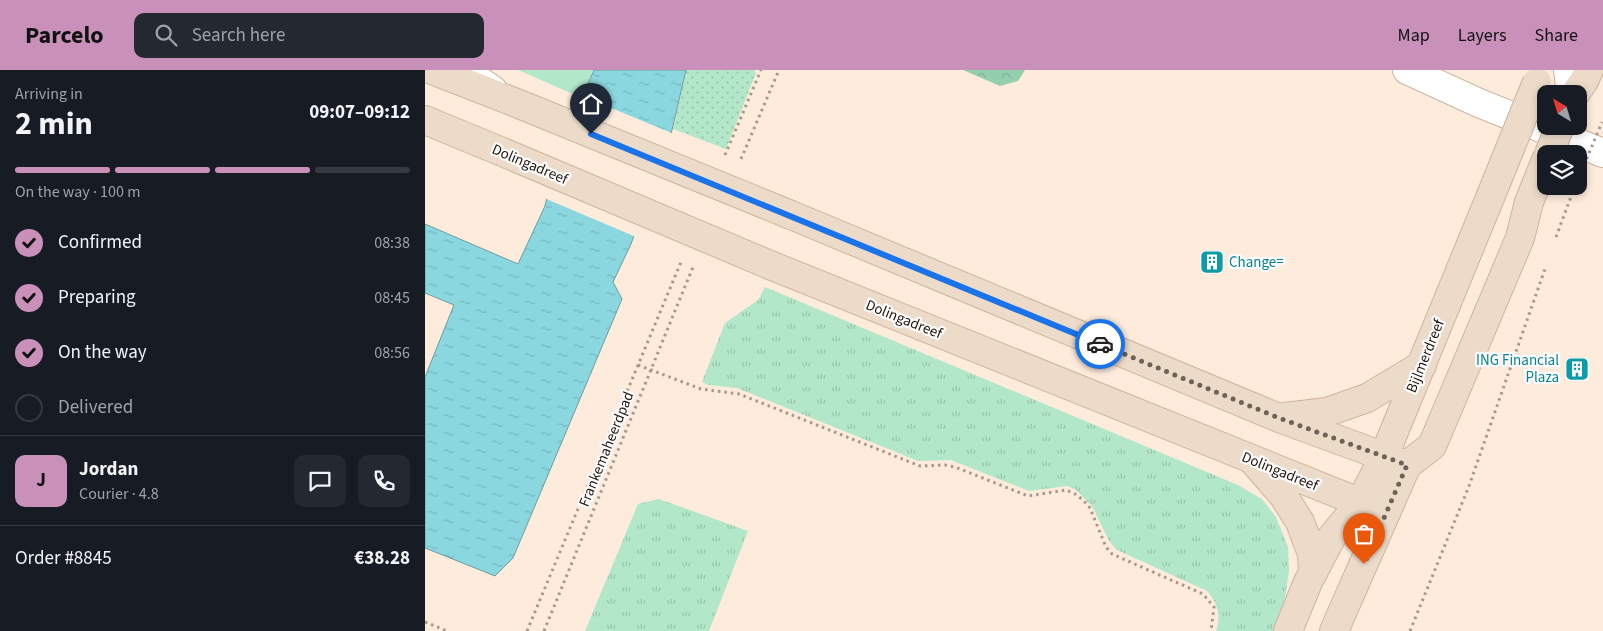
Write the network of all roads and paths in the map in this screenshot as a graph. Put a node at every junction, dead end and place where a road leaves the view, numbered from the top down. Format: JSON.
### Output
{"nodes":[{"id":1,"x":432,"y":70,"type":"edge"},
{"id":2,"x":473,"y":70,"type":"edge"},
{"id":3,"x":492,"y":70,"type":"edge"},
{"id":4,"x":761,"y":70,"type":"edge"},
{"id":5,"x":1407,"y":70,"type":"edge"},
{"id":6,"x":1568,"y":70,"type":"edge"},
{"id":7,"x":1589,"y":70,"type":"edge"},
{"id":8,"x":1539,"y":74,"type":"edge"},
{"id":9,"x":1570,"y":85,"type":"edge"},
{"id":10,"x":1581,"y":85,"type":"edge"},
{"id":11,"x":519,"y":104,"type":"junction"},
{"id":12,"x":425,"y":120,"type":"edge"},
{"id":13,"x":1602,"y":122,"type":"dead end"},
{"id":14,"x":1603,"y":153,"type":"edge"},
{"id":15,"x":1587,"y":158,"type":"edge"},
{"id":16,"x":722,"y":162,"type":"dead end"},
{"id":17,"x":1537,"y":182,"type":"edge"},
{"id":18,"x":1571,"y":195,"type":"edge"},
{"id":19,"x":1555,"y":242,"type":"dead end"},
{"id":20,"x":684,"y":254,"type":"dead end"},
{"id":21,"x":1548,"y":260,"type":"dead end"},
{"id":22,"x":689,"y":275,"type":"dead end"},
{"id":23,"x":638,"y":365,"type":"junction"},
{"id":24,"x":1422,"y":365,"type":"junction"},
{"id":25,"x":651,"y":370,"type":"junction"},
{"id":26,"x":1279,"y":418,"type":"junction"},
{"id":27,"x":1252,"y":460,"type":"junction"},
{"id":28,"x":1395,"y":461,"type":"junction"},
{"id":29,"x":1360,"y":503,"type":"junction"},
{"id":30,"x":1386,"y":513,"type":"junction"},
{"id":31,"x":1313,"y":573,"type":"junction"},
{"id":32,"x":425,"y":622,"type":"edge"},
{"id":33,"x":447,"y":631,"type":"edge"},
{"id":34,"x":527,"y":631,"type":"edge"},
{"id":35,"x":544,"y":631,"type":"edge"},
{"id":36,"x":1211,"y":631,"type":"edge"},
{"id":37,"x":1288,"y":631,"type":"edge"},
{"id":38,"x":1334,"y":631,"type":"edge"},
{"id":39,"x":1410,"y":631,"type":"edge"}],
"edges":[{"from":1,"to":11,"type":"main road"},
{"from":2,"to":11,"type":"lane"},
{"from":3,"to":11,"type":"lane"},
{"from":4,"to":16,"type":"path"},
{"from":5,"to":14,"type":"street"},
{"from":6,"to":9,"type":"street"},
{"from":7,"to":10,"type":"main road"},
{"from":8,"to":24,"type":"main road","name":"Bijlmerdreef","bridge":true},
{"from":11,"to":26,"type":"main road","bridge":true},
{"from":12,"to":27,"type":"main road","name":"Dolingadreef","bridge":true},
{"from":13,"to":15,"type":"path","bridge":true},
{"from":17,"to":28,"type":"main road","name":"Bijlmerdreef"},
{"from":18,"to":19,"type":"path"},
{"from":20,"to":23,"type":"path"},
{"from":21,"to":39,"type":"path"},
{"from":22,"to":25,"type":"path","name":"Frankemaheerdpad"},
{"from":23,"to":25,"type":"path"},
{"from":23,"to":34,"type":"path"},
{"from":24,"to":26,"type":"main road"},
{"from":24,"to":28,"type":"main road","name":"Bijlmerdreef"},
{"from":25,"to":35,"type":"path","name":"Frankemaheerdpad"},
{"from":25,"to":36,"type":"path"},
{"from":26,"to":28,"type":"main road"},
{"from":27,"to":29,"type":"main road","name":"Dolingadreef"},
{"from":27,"to":31,"type":"main road"},
{"from":28,"to":29,"type":"main road","name":"Bijlmerdreef"},
{"from":28,"to":30,"type":"main road","name":"Bijlmerdreef"},
{"from":29,"to":30,"type":"main road","name":"Dolingadreef"},
{"from":29,"to":31,"type":"main road","name":"Bijlmerdreef"},
{"from":30,"to":38,"type":"main road","name":"Bijlmerdreef"},
{"from":31,"to":37,"type":"main road","name":"Bijlmerdreef"},
{"from":32,"to":33,"type":"path"}]}
